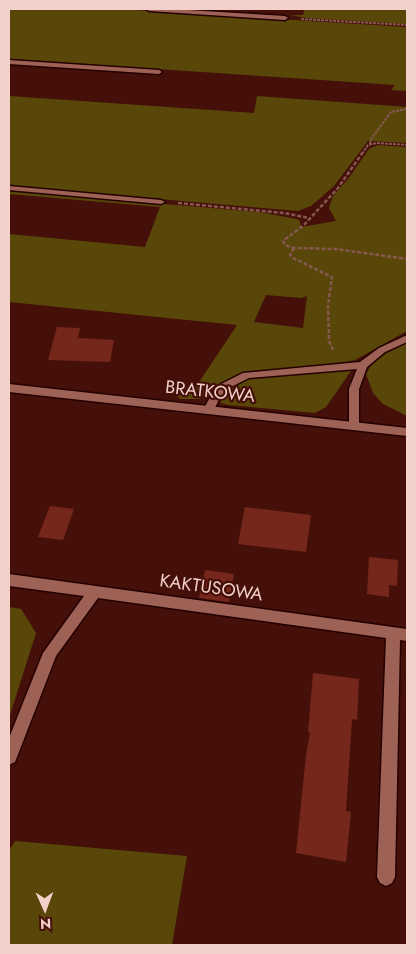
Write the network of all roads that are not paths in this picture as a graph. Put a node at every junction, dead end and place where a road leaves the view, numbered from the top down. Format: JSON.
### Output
{"nodes":[{"id":1,"x":149,"y":9,"type":"edge"},
{"id":2,"x":285,"y":18,"type":"road end"},
{"id":3,"x":9,"y":62,"type":"edge"},
{"id":4,"x":158,"y":72,"type":"dead end"},
{"id":5,"x":9,"y":188,"type":"edge"},
{"id":6,"x":161,"y":202,"type":"road end"},
{"id":7,"x":407,"y":338,"type":"edge"},
{"id":8,"x":363,"y":365,"type":"junction"},
{"id":9,"x":9,"y":388,"type":"edge"},
{"id":10,"x":208,"y":410,"type":"junction"},
{"id":11,"x":354,"y":426,"type":"junction"},
{"id":12,"x":407,"y":432,"type":"edge"},
{"id":13,"x":9,"y":580,"type":"edge"},
{"id":14,"x":95,"y":592,"type":"junction"},
{"id":15,"x":400,"y":634,"type":"edge"},
{"id":16,"x":9,"y":757,"type":"edge"},
{"id":17,"x":386,"y":877,"type":"dead end"}],
"edges":[{"from":1,"to":2,"type":"lane"},
{"from":3,"to":4,"type":"lane"},
{"from":5,"to":6,"type":"lane"},
{"from":7,"to":8,"type":"lane"},
{"from":8,"to":10,"type":"lane"},
{"from":8,"to":11,"type":"lane"},
{"from":9,"to":10,"type":"street","name":"BRATKOWA"},
{"from":10,"to":11,"type":"street","name":"BRATKOWA"},
{"from":11,"to":12,"type":"street","name":"BRATKOWA"},
{"from":13,"to":14,"type":"street","name":"KAKTUSOWA"},
{"from":14,"to":15,"type":"street","name":"KAKTUSOWA"},
{"from":14,"to":16,"type":"street"},
{"from":15,"to":17,"type":"street"}]}
